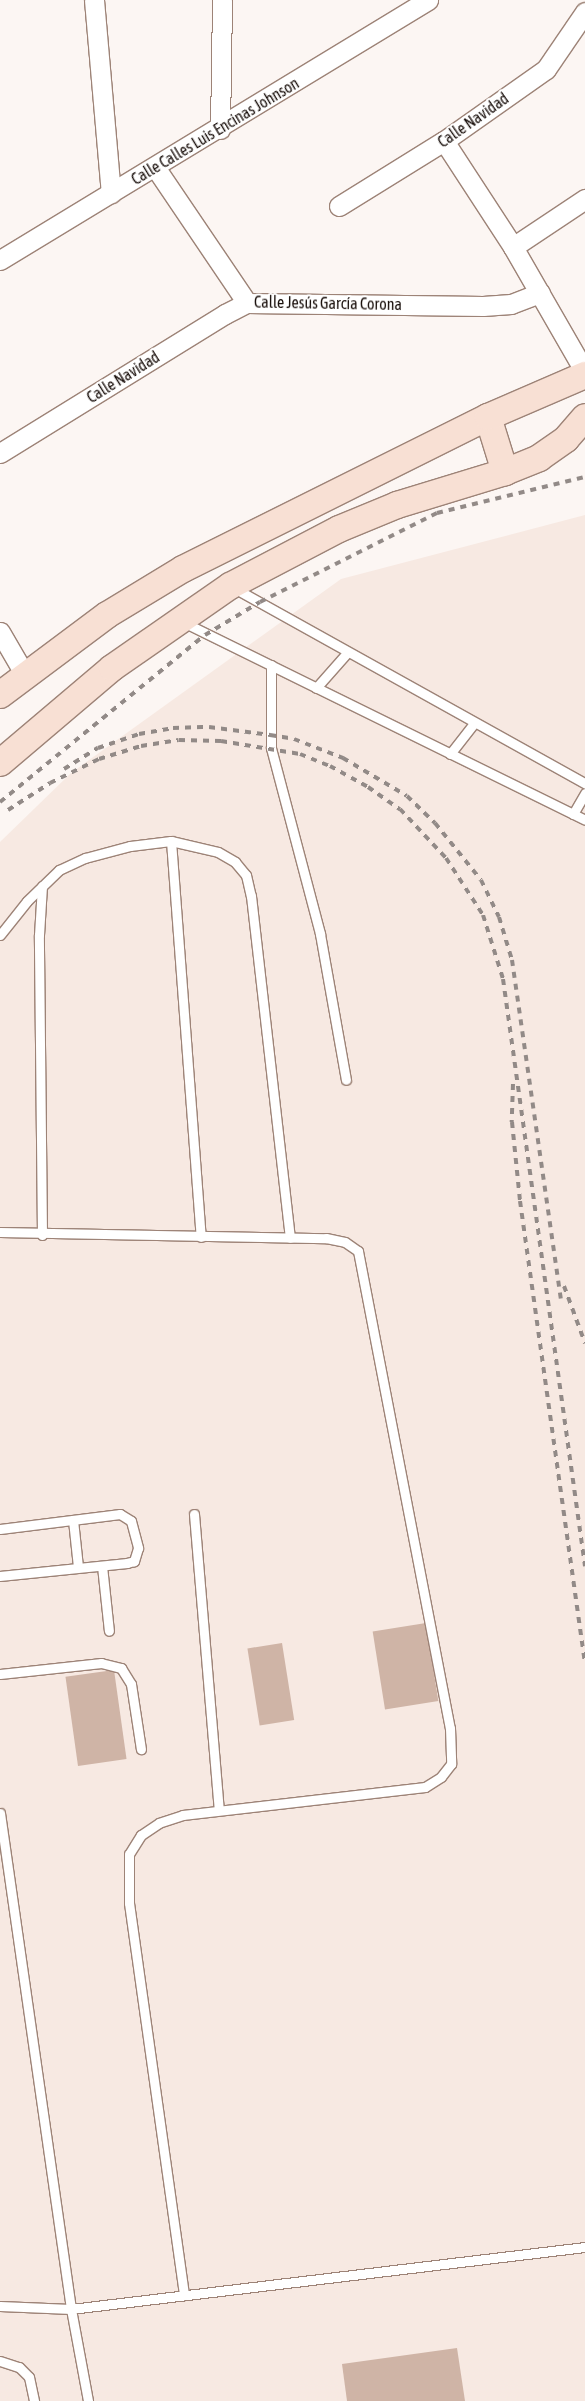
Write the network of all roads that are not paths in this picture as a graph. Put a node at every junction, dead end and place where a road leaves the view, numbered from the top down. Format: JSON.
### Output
{"nodes":[{"id":1,"x":94,"y":0,"type":"edge"},
{"id":2,"x":222,"y":0,"type":"edge"},
{"id":3,"x":428,"y":0,"type":"edge"},
{"id":4,"x":585,"y":12,"type":"edge"},
{"id":5,"x":220,"y":128,"type":"junction"},
{"id":6,"x":444,"y":141,"type":"junction"},
{"id":7,"x":155,"y":167,"type":"junction"},
{"id":8,"x":111,"y":193,"type":"junction"},
{"id":9,"x":585,"y":200,"type":"edge"},
{"id":10,"x":339,"y":206,"type":"dead end"},
{"id":11,"x":513,"y":247,"type":"junction"},
{"id":12,"x":0,"y":260,"type":"edge"},
{"id":13,"x":540,"y":293,"type":"junction"},
{"id":14,"x":247,"y":304,"type":"junction"},
{"id":15,"x":585,"y":374,"type":"edge"},
{"id":16,"x":488,"y":417,"type":"junction"},
{"id":17,"x":585,"y":417,"type":"edge"},
{"id":18,"x":0,"y":453,"type":"edge"},
{"id":19,"x":505,"y":472,"type":"junction"},
{"id":20,"x":230,"y":586,"type":"junction"},
{"id":21,"x":178,"y":620,"type":"junction"},
{"id":22,"x":0,"y":632,"type":"edge"},
{"id":23,"x":347,"y":653,"type":"junction"},
{"id":24,"x":271,"y":665,"type":"junction"},
{"id":25,"x":25,"y":675,"type":"junction"},
{"id":26,"x":316,"y":688,"type":"junction"},
{"id":27,"x":0,"y":695,"type":"edge"},
{"id":28,"x":474,"y":723,"type":"junction"},
{"id":29,"x":450,"y":754,"type":"junction"},
{"id":30,"x":0,"y":763,"type":"edge"},
{"id":31,"x":585,"y":783,"type":"edge"},
{"id":32,"x":585,"y":793,"type":"edge"},
{"id":33,"x":573,"y":814,"type":"junction"},
{"id":34,"x":585,"y":820,"type":"edge"},
{"id":35,"x":171,"y":841,"type":"junction"},
{"id":36,"x":42,"y":886,"type":"junction"},
{"id":37,"x":0,"y":934,"type":"edge"},
{"id":38,"x":346,"y":1080,"type":"dead end"},
{"id":39,"x":0,"y":1232,"type":"edge"},
{"id":40,"x":42,"y":1234,"type":"junction"},
{"id":41,"x":201,"y":1236,"type":"junction"},
{"id":42,"x":290,"y":1238,"type":"junction"},
{"id":43,"x":194,"y":1514,"type":"dead end"},
{"id":44,"x":73,"y":1520,"type":"junction"},
{"id":45,"x":0,"y":1529,"type":"edge"},
{"id":46,"x":102,"y":1566,"type":"junction"},
{"id":47,"x":78,"y":1567,"type":"junction"},
{"id":48,"x":0,"y":1576,"type":"edge"},
{"id":49,"x":109,"y":1631,"type":"dead end"},
{"id":50,"x":0,"y":1674,"type":"edge"},
{"id":51,"x":142,"y":1749,"type":"dead end"},
{"id":52,"x":219,"y":1810,"type":"junction"},
{"id":53,"x":0,"y":1812,"type":"edge"},
{"id":54,"x":585,"y":2247,"type":"edge"},
{"id":55,"x":184,"y":2295,"type":"junction"},
{"id":56,"x":0,"y":2306,"type":"edge"},
{"id":57,"x":71,"y":2309,"type":"junction"},
{"id":58,"x":0,"y":2361,"type":"edge"},
{"id":59,"x":34,"y":2401,"type":"edge"},
{"id":60,"x":88,"y":2401,"type":"edge"}],
"edges":[{"from":1,"to":8,"type":"street"},
{"from":2,"to":5,"type":"street"},
{"from":3,"to":5,"type":"street","name":"Calle Calles Luis Encinas Johnson"},
{"from":4,"to":6,"type":"street","name":"Calle Navidad"},
{"from":5,"to":7,"type":"street","name":"Calle Calles Luis Encinas Johnson"},
{"from":6,"to":10,"type":"street","name":"Calle Navidad"},
{"from":6,"to":11,"type":"street"},
{"from":7,"to":8,"type":"street","name":"Calle Calles Luis Encinas Johnson"},
{"from":7,"to":14,"type":"street","name":"Calle Jesús García Corona"},
{"from":8,"to":12,"type":"street","name":"Calle Calles Luis Encinas Johnson"},
{"from":9,"to":11,"type":"street"},
{"from":11,"to":13,"type":"street"},
{"from":13,"to":14,"type":"street","name":"Calle Jesús García Corona"},
{"from":13,"to":15,"type":"street"},
{"from":14,"to":18,"type":"street","name":"Calle Navidad"},
{"from":15,"to":16,"type":"main road"},
{"from":16,"to":19,"type":"main road"},
{"from":16,"to":25,"type":"main road"},
{"from":17,"to":19,"type":"main road"},
{"from":19,"to":20,"type":"main road"},
{"from":20,"to":21,"type":"main road"},
{"from":20,"to":23,"type":"lane"},
{"from":21,"to":24,"type":"lane"},
{"from":21,"to":30,"type":"main road"},
{"from":22,"to":25,"type":"street"},
{"from":23,"to":26,"type":"lane"},
{"from":23,"to":28,"type":"lane"},
{"from":24,"to":26,"type":"lane"},
{"from":24,"to":38,"type":"lane"},
{"from":25,"to":27,"type":"main road"},
{"from":26,"to":29,"type":"lane"},
{"from":28,"to":29,"type":"lane"},
{"from":28,"to":31,"type":"lane"},
{"from":29,"to":33,"type":"lane"},
{"from":32,"to":33,"type":"lane"},
{"from":33,"to":34,"type":"lane"},
{"from":35,"to":36,"type":"lane"},
{"from":35,"to":41,"type":"lane"},
{"from":35,"to":42,"type":"lane"},
{"from":36,"to":37,"type":"lane"},
{"from":36,"to":40,"type":"lane"},
{"from":39,"to":40,"type":"lane"},
{"from":40,"to":41,"type":"lane"},
{"from":41,"to":42,"type":"lane"},
{"from":42,"to":52,"type":"lane"},
{"from":43,"to":52,"type":"lane"},
{"from":44,"to":45,"type":"lane"},
{"from":44,"to":46,"type":"lane"},
{"from":44,"to":47,"type":"lane"},
{"from":46,"to":47,"type":"lane"},
{"from":46,"to":49,"type":"lane"},
{"from":47,"to":48,"type":"lane"},
{"from":50,"to":51,"type":"lane"},
{"from":52,"to":55,"type":"lane"},
{"from":53,"to":57,"type":"lane"},
{"from":54,"to":55,"type":"lane"},
{"from":55,"to":57,"type":"lane"},
{"from":56,"to":57,"type":"lane"},
{"from":57,"to":60,"type":"lane"},
{"from":58,"to":59,"type":"lane"}]}
